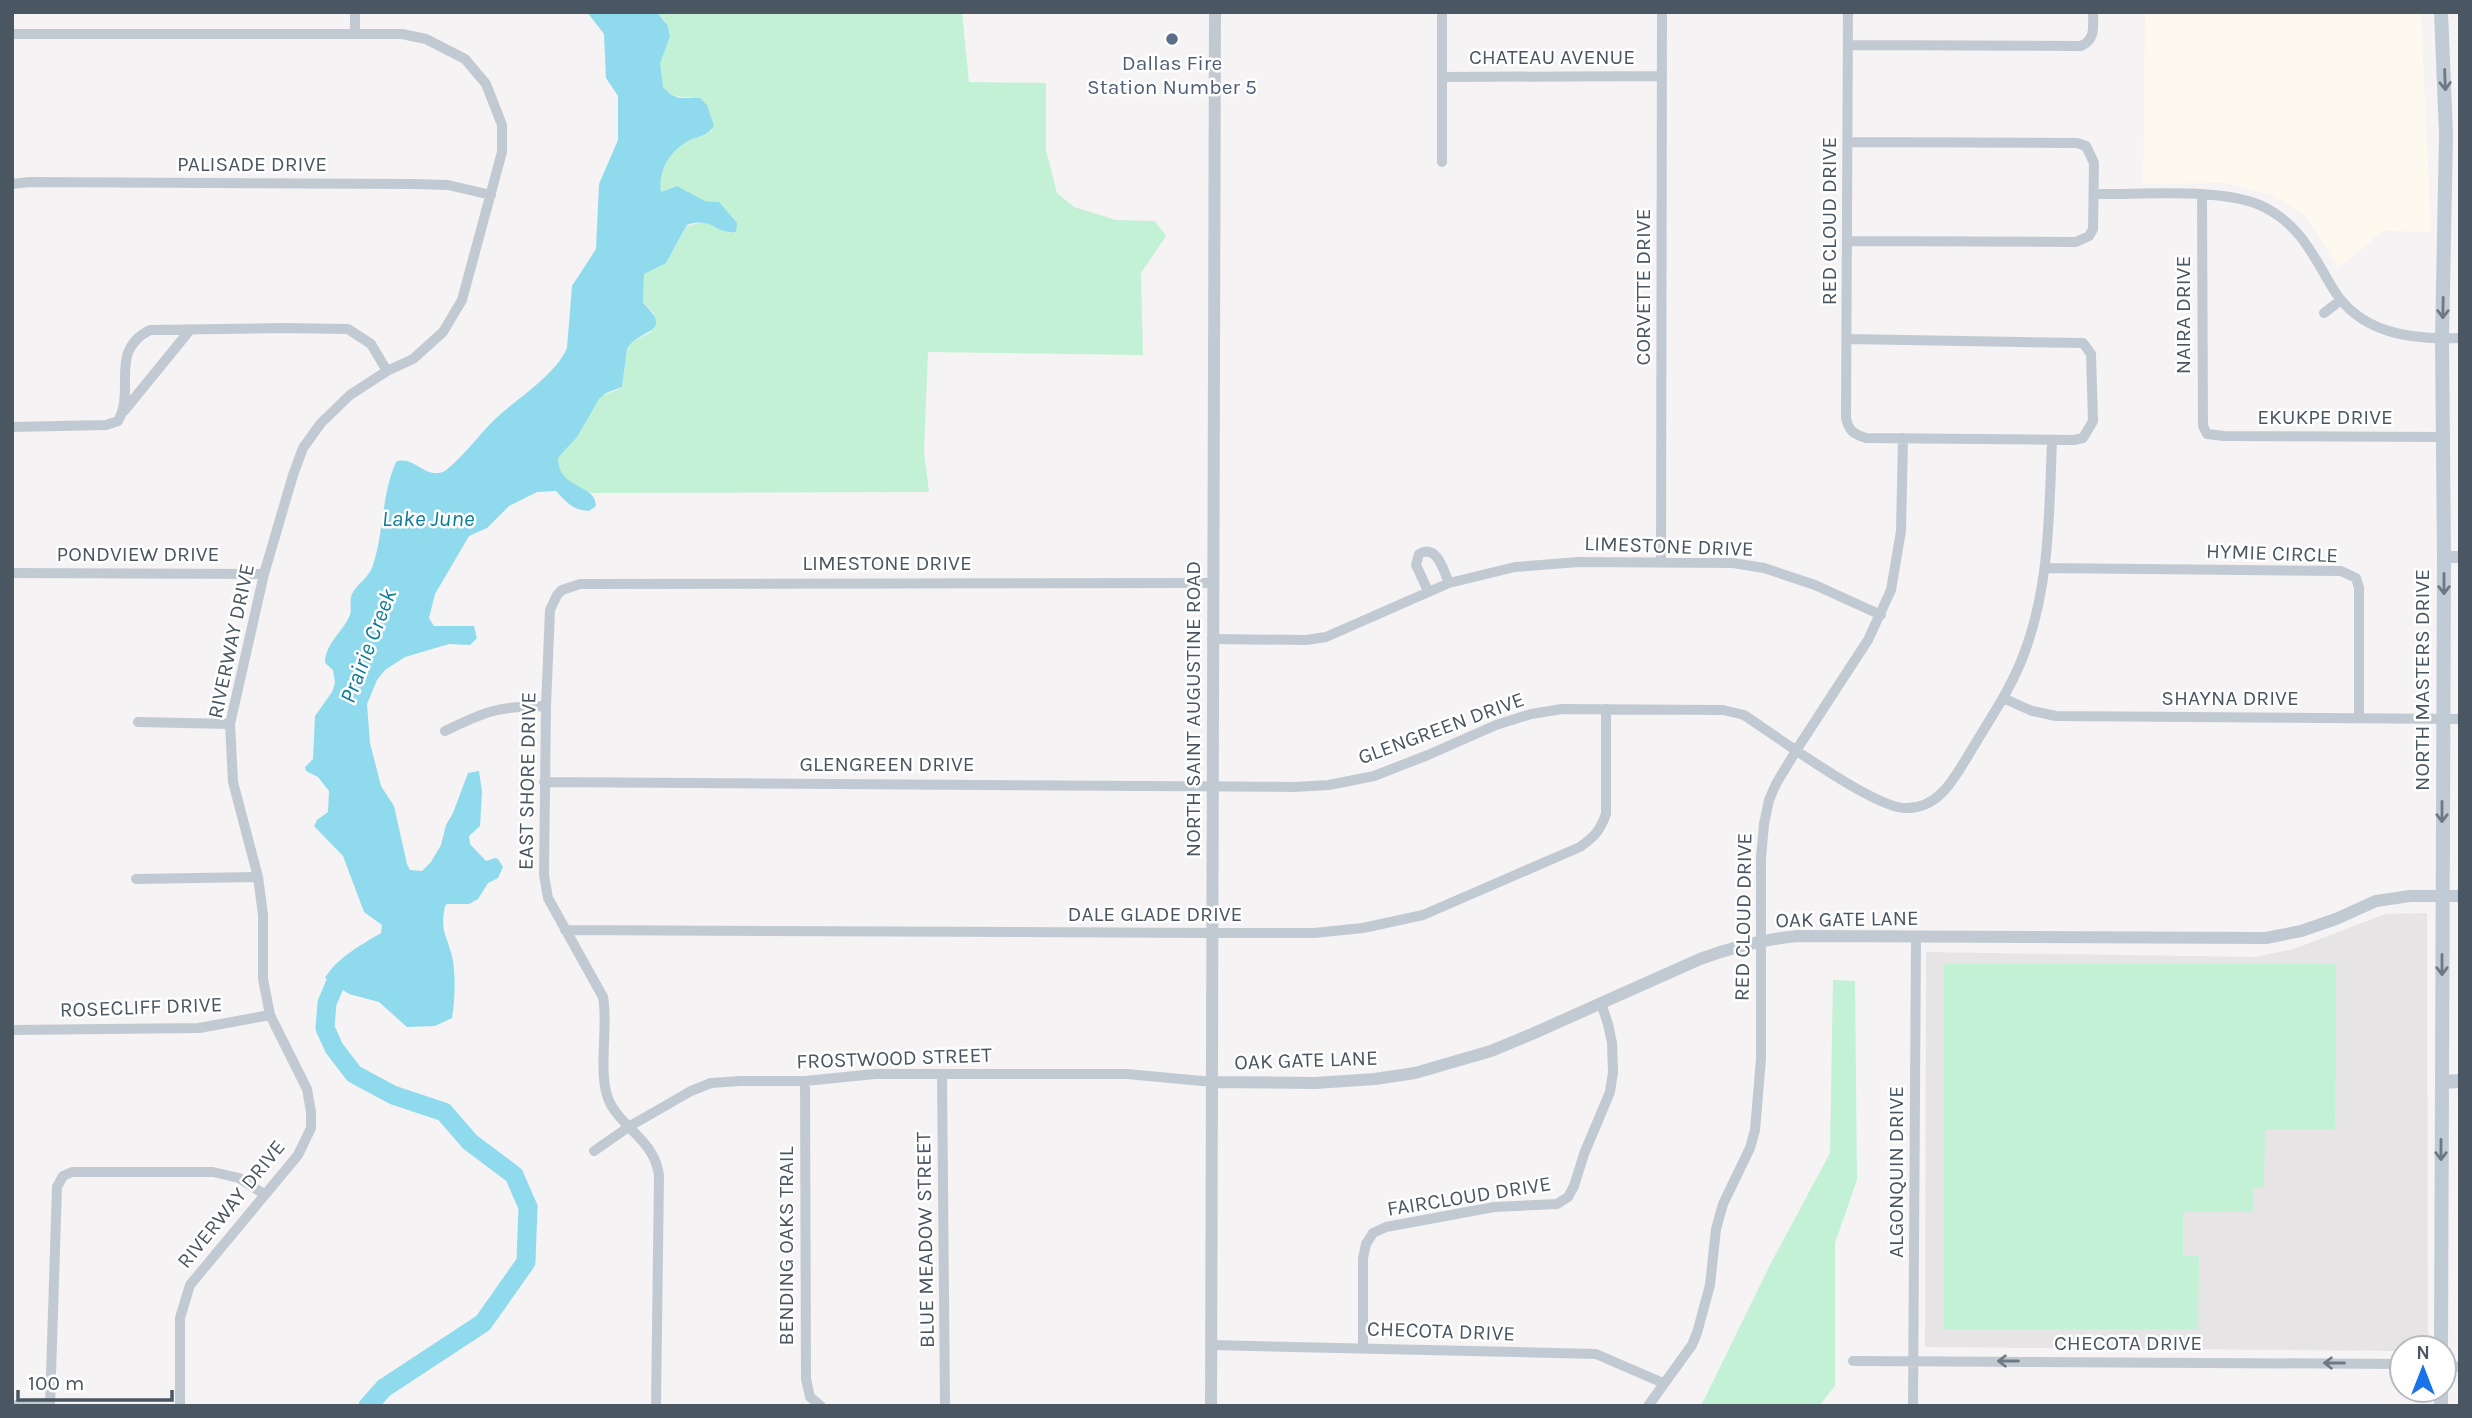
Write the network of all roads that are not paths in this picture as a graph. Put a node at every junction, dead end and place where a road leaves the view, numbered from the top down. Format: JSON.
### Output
{"nodes":[{"id":1,"x":355,"y":12,"type":"edge"},
{"id":2,"x":1215,"y":12,"type":"edge"},
{"id":3,"x":1442,"y":12,"type":"edge"},
{"id":4,"x":1662,"y":12,"type":"edge"},
{"id":5,"x":1848,"y":12,"type":"edge"},
{"id":6,"x":2093,"y":12,"type":"edge"},
{"id":7,"x":2441,"y":12,"type":"edge"},
{"id":8,"x":355,"y":33,"type":"junction"},
{"id":9,"x":12,"y":34,"type":"edge"},
{"id":10,"x":1848,"y":45,"type":"junction"},
{"id":11,"x":1662,"y":76,"type":"junction"},
{"id":12,"x":1442,"y":77,"type":"junction"},
{"id":13,"x":1848,"y":142,"type":"junction"},
{"id":14,"x":1442,"y":162,"type":"dead end"},
{"id":15,"x":12,"y":184,"type":"edge"},
{"id":16,"x":2094,"y":194,"type":"junction"},
{"id":17,"x":491,"y":195,"type":"junction"},
{"id":18,"x":2202,"y":195,"type":"junction"},
{"id":19,"x":1848,"y":241,"type":"junction"},
{"id":20,"x":2341,"y":300,"type":"junction"},
{"id":21,"x":2324,"y":313,"type":"dead end"},
{"id":22,"x":190,"y":330,"type":"junction"},
{"id":23,"x":2460,"y":338,"type":"edge"},
{"id":24,"x":1848,"y":339,"type":"junction"},
{"id":25,"x":2442,"y":339,"type":"junction"},
{"id":26,"x":387,"y":371,"type":"junction"},
{"id":27,"x":122,"y":414,"type":"junction"},
{"id":28,"x":12,"y":427,"type":"edge"},
{"id":29,"x":2207,"y":434,"type":"joint"},
{"id":30,"x":2444,"y":437,"type":"junction"},
{"id":31,"x":1903,"y":438,"type":"junction"},
{"id":32,"x":2052,"y":441,"type":"junction"},
{"id":33,"x":2444,"y":557,"type":"junction"},
{"id":34,"x":2460,"y":557,"type":"edge"},
{"id":35,"x":1661,"y":562,"type":"junction"},
{"id":36,"x":2045,"y":568,"type":"junction"},
{"id":37,"x":12,"y":573,"type":"edge"},
{"id":38,"x":264,"y":574,"type":"junction"},
{"id":39,"x":1213,"y":583,"type":"junction"},
{"id":40,"x":1449,"y":583,"type":"junction"},
{"id":41,"x":562,"y":590,"type":"joint"},
{"id":42,"x":1428,"y":591,"type":"junction"},
{"id":43,"x":1881,"y":615,"type":"junction"},
{"id":44,"x":1212,"y":639,"type":"junction"},
{"id":45,"x":2003,"y":698,"type":"junction"},
{"id":46,"x":546,"y":706,"type":"junction"},
{"id":47,"x":1606,"y":709,"type":"junction"},
{"id":48,"x":2359,"y":718,"type":"junction"},
{"id":49,"x":2443,"y":719,"type":"junction"},
{"id":50,"x":2460,"y":719,"type":"edge"},
{"id":51,"x":138,"y":722,"type":"dead end"},
{"id":52,"x":230,"y":724,"type":"junction"},
{"id":53,"x":445,"y":731,"type":"dead end"},
{"id":54,"x":1797,"y":750,"type":"junction"},
{"id":55,"x":544,"y":782,"type":"junction"},
{"id":56,"x":1212,"y":785,"type":"junction"},
{"id":57,"x":258,"y":877,"type":"junction"},
{"id":58,"x":136,"y":879,"type":"dead end"},
{"id":59,"x":2442,"y":897,"type":"junction"},
{"id":60,"x":2460,"y":897,"type":"edge"},
{"id":61,"x":565,"y":930,"type":"junction"},
{"id":62,"x":1213,"y":933,"type":"junction"},
{"id":63,"x":1916,"y":938,"type":"junction"},
{"id":64,"x":1762,"y":939,"type":"junction"},
{"id":65,"x":1601,"y":1003,"type":"junction"},
{"id":66,"x":270,"y":1015,"type":"junction"},
{"id":67,"x":12,"y":1030,"type":"edge"},
{"id":68,"x":943,"y":1074,"type":"junction"},
{"id":69,"x":805,"y":1081,"type":"junction"},
{"id":70,"x":1213,"y":1082,"type":"junction"},
{"id":71,"x":2442,"y":1082,"type":"junction"},
{"id":72,"x":2460,"y":1082,"type":"edge"},
{"id":73,"x":630,"y":1126,"type":"junction"},
{"id":74,"x":594,"y":1152,"type":"dead end"},
{"id":75,"x":264,"y":1194,"type":"junction"},
{"id":76,"x":2441,"y":1334,"type":"edge"},
{"id":77,"x":1212,"y":1345,"type":"junction"},
{"id":78,"x":1363,"y":1348,"type":"junction"},
{"id":79,"x":1913,"y":1360,"type":"junction"},
{"id":80,"x":1853,"y":1361,"type":"dead end"},
{"id":81,"x":2388,"y":1364,"type":"edge"},
{"id":82,"x":1664,"y":1383,"type":"junction"},
{"id":83,"x":50,"y":1404,"type":"edge"},
{"id":84,"x":12,"y":1405,"type":"edge"},
{"id":85,"x":180,"y":1406,"type":"edge"},
{"id":86,"x":656,"y":1406,"type":"edge"},
{"id":87,"x":821,"y":1406,"type":"edge"},
{"id":88,"x":945,"y":1406,"type":"edge"},
{"id":89,"x":1212,"y":1406,"type":"edge"},
{"id":90,"x":1648,"y":1406,"type":"edge"},
{"id":91,"x":1913,"y":1406,"type":"edge"}],
"edges":[{"from":1,"to":8,"type":"street"},
{"from":2,"to":39,"type":"street","name":"NORTH SAINT AUGUSTINE ROAD"},
{"from":3,"to":12,"type":"street"},
{"from":4,"to":11,"type":"street","name":"CORVETTE DRIVE"},
{"from":5,"to":10,"type":"street","name":"RED CLOUD DRIVE"},
{"from":6,"to":10,"type":"street"},
{"from":7,"to":25,"type":"main road","name":"NORTH MASTERS DRIVE","one_way":true},
{"from":8,"to":9,"type":"street","name":"RIVERWAY DRIVE"},
{"from":8,"to":17,"type":"street","name":"RIVERWAY DRIVE"},
{"from":10,"to":13,"type":"street","name":"RED CLOUD DRIVE"},
{"from":11,"to":12,"type":"street","name":"CHATEAU AVENUE"},
{"from":11,"to":35,"type":"street","name":"CORVETTE DRIVE"},
{"from":12,"to":14,"type":"street"},
{"from":13,"to":16,"type":"street"},
{"from":13,"to":19,"type":"street","name":"RED CLOUD DRIVE"},
{"from":15,"to":17,"type":"street","name":"PALISADE DRIVE"},
{"from":16,"to":18,"type":"street"},
{"from":16,"to":19,"type":"street"},
{"from":17,"to":26,"type":"street","name":"RIVERWAY DRIVE"},
{"from":18,"to":20,"type":"street"},
{"from":18,"to":29,"type":"street","name":"NAIRA DRIVE"},
{"from":19,"to":24,"type":"street","name":"RED CLOUD DRIVE"},
{"from":20,"to":21,"type":"street"},
{"from":20,"to":25,"type":"street"},
{"from":22,"to":26,"type":"street"},
{"from":22,"to":27,"type":"street"},
{"from":22,"to":27,"type":"street"},
{"from":23,"to":25,"type":"street"},
{"from":24,"to":31,"type":"street","name":"RED CLOUD DRIVE"},
{"from":24,"to":32,"type":"street"},
{"from":25,"to":30,"type":"main road","name":"NORTH MASTERS DRIVE"},
{"from":26,"to":38,"type":"street","name":"RIVERWAY DRIVE"},
{"from":27,"to":28,"type":"street"},
{"from":29,"to":30,"type":"street","name":"EKUKPE DRIVE"},
{"from":30,"to":33,"type":"main road","name":"NORTH MASTERS DRIVE"},
{"from":31,"to":32,"type":"street"},
{"from":31,"to":43,"type":"street","name":"RED CLOUD DRIVE"},
{"from":32,"to":36,"type":"street","name":"GLENGREEN DRIVE"},
{"from":33,"to":34,"type":"street"},
{"from":33,"to":49,"type":"main road","name":"NORTH MASTERS DRIVE","one_way":true},
{"from":35,"to":40,"type":"street","name":"LIMESTONE DRIVE"},
{"from":35,"to":43,"type":"street","name":"LIMESTONE DRIVE"},
{"from":36,"to":45,"type":"street","name":"GLENGREEN DRIVE"},
{"from":36,"to":48,"type":"street","name":"HYMIE CIRCLE"},
{"from":37,"to":38,"type":"street","name":"PONDVIEW DRIVE"},
{"from":38,"to":52,"type":"street","name":"RIVERWAY DRIVE"},
{"from":39,"to":41,"type":"street","name":"LIMESTONE DRIVE"},
{"from":39,"to":44,"type":"street","name":"NORTH SAINT AUGUSTINE ROAD"},
{"from":40,"to":42,"type":"street","name":"LIMESTONE DRIVE"},
{"from":40,"to":42,"type":"street"},
{"from":41,"to":46,"type":"street","name":"EAST SHORE DRIVE"},
{"from":42,"to":44,"type":"street","name":"LIMESTONE DRIVE"},
{"from":43,"to":54,"type":"street","name":"RED CLOUD DRIVE"},
{"from":44,"to":56,"type":"street","name":"NORTH SAINT AUGUSTINE ROAD"},
{"from":45,"to":48,"type":"street","name":"SHAYNA DRIVE"},
{"from":45,"to":54,"type":"street","name":"GLENGREEN DRIVE"},
{"from":46,"to":53,"type":"street"},
{"from":46,"to":55,"type":"street","name":"EAST SHORE DRIVE"},
{"from":47,"to":54,"type":"street","name":"GLENGREEN DRIVE"},
{"from":47,"to":56,"type":"street","name":"GLENGREEN DRIVE"},
{"from":47,"to":62,"type":"street","name":"DALE GLADE DRIVE"},
{"from":48,"to":49,"type":"street","name":"SHAYNA DRIVE"},
{"from":49,"to":50,"type":"street","name":"SHAYNA DRIVE"},
{"from":49,"to":59,"type":"main road","name":"NORTH MASTERS DRIVE","one_way":true},
{"from":51,"to":52,"type":"street"},
{"from":52,"to":57,"type":"street","name":"RIVERWAY DRIVE"},
{"from":54,"to":64,"type":"street","name":"RED CLOUD DRIVE"},
{"from":55,"to":56,"type":"street","name":"GLENGREEN DRIVE"},
{"from":55,"to":61,"type":"street","name":"EAST SHORE DRIVE"},
{"from":56,"to":62,"type":"street","name":"NORTH SAINT AUGUSTINE ROAD"},
{"from":57,"to":58,"type":"street"},
{"from":57,"to":66,"type":"street","name":"RIVERWAY DRIVE"},
{"from":59,"to":60,"type":"street","name":"OAK GATE LANE"},
{"from":59,"to":63,"type":"street","name":"OAK GATE LANE"},
{"from":59,"to":71,"type":"main road","name":"NORTH MASTERS DRIVE","one_way":true},
{"from":61,"to":62,"type":"street","name":"DALE GLADE DRIVE"},
{"from":61,"to":73,"type":"street","name":"EAST SHORE DRIVE"},
{"from":62,"to":70,"type":"street","name":"NORTH SAINT AUGUSTINE ROAD"},
{"from":63,"to":64,"type":"street","name":"OAK GATE LANE"},
{"from":63,"to":79,"type":"street","name":"ALGONQUIN DRIVE"},
{"from":64,"to":65,"type":"street","name":"OAK GATE LANE"},
{"from":64,"to":82,"type":"street","name":"RED CLOUD DRIVE"},
{"from":65,"to":70,"type":"street","name":"OAK GATE LANE"},
{"from":65,"to":78,"type":"street","name":"FAIRCLOUD DRIVE"},
{"from":66,"to":67,"type":"street","name":"ROSECLIFF DRIVE"},
{"from":66,"to":75,"type":"street","name":"RIVERWAY DRIVE"},
{"from":68,"to":69,"type":"street","name":"FROSTWOOD STREET"},
{"from":68,"to":70,"type":"street","name":"FROSTWOOD STREET"},
{"from":68,"to":88,"type":"street","name":"BLUE MEADOW STREET"},
{"from":69,"to":73,"type":"street","name":"FROSTWOOD STREET"},
{"from":69,"to":87,"type":"street","name":"BENDING OAKS TRAIL"},
{"from":70,"to":77,"type":"street","name":"NORTH SAINT AUGUSTINE ROAD"},
{"from":71,"to":72,"type":"main road"},
{"from":71,"to":76,"type":"main road","name":"NORTH MASTERS DRIVE","one_way":true},
{"from":73,"to":74,"type":"street","name":"FROSTWOOD STREET"},
{"from":73,"to":86,"type":"street","name":"EAST SHORE DRIVE"},
{"from":75,"to":83,"type":"street"},
{"from":75,"to":85,"type":"street","name":"RIVERWAY DRIVE"},
{"from":77,"to":78,"type":"street","name":"CHECOTA DRIVE"},
{"from":77,"to":89,"type":"street","name":"NORTH SAINT AUGUSTINE ROAD"},
{"from":78,"to":82,"type":"street","name":"CHECOTA DRIVE"},
{"from":79,"to":80,"type":"street","name":"CHECOTA DRIVE"},
{"from":81,"to":79,"type":"street","name":"CHECOTA DRIVE","one_way":true},
{"from":79,"to":91,"type":"street","name":"ALGONQUIN DRIVE"},
{"from":82,"to":90,"type":"street","name":"RED CLOUD DRIVE"},
{"from":83,"to":84,"type":"street"}]}
